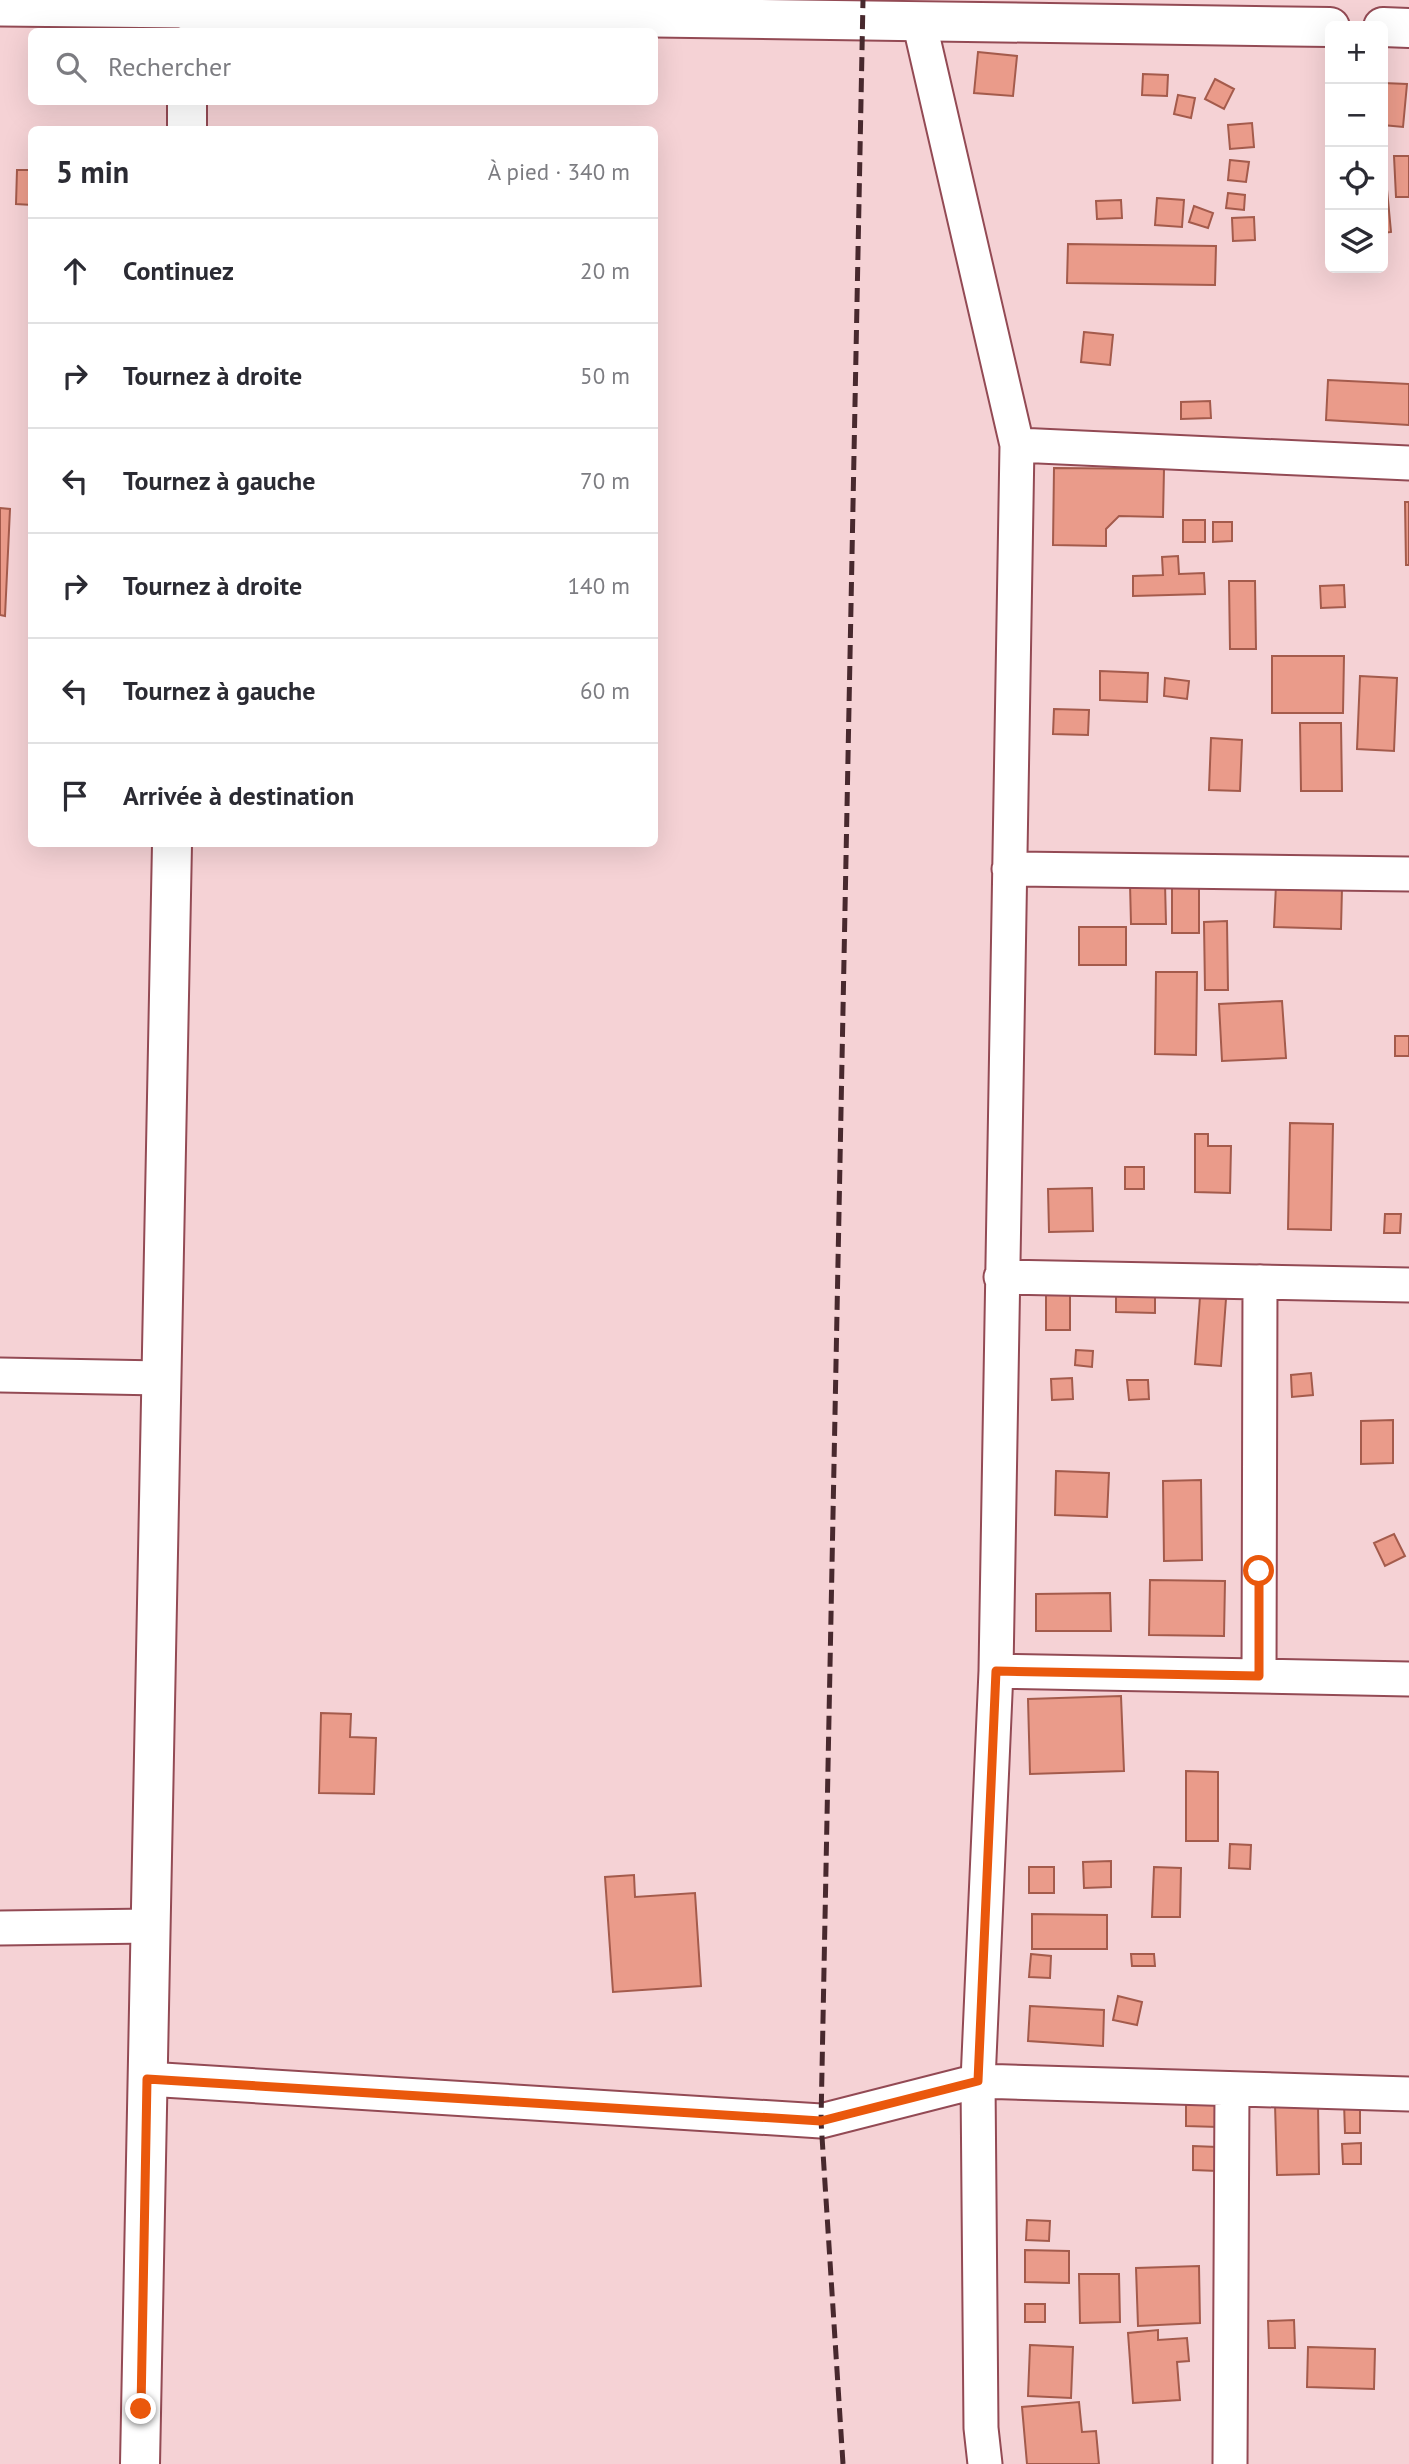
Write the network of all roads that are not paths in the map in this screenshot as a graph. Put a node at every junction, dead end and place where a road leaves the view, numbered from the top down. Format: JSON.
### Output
{"nodes":[{"id":1,"x":0,"y":9,"type":"edge"},
{"id":2,"x":189,"y":14,"type":"edge"},
{"id":3,"x":919,"y":21,"type":"junction"},
{"id":4,"x":1325,"y":27,"type":"edge"},
{"id":5,"x":1388,"y":27,"type":"edge"},
{"id":6,"x":1409,"y":28,"type":"edge"},
{"id":7,"x":187,"y":105,"type":"edge"},
{"id":8,"x":187,"y":126,"type":"edge"},
{"id":9,"x":1017,"y":445,"type":"junction"},
{"id":10,"x":1409,"y":463,"type":"edge"},
{"id":11,"x":172,"y":847,"type":"edge"},
{"id":12,"x":1009,"y":869,"type":"junction"},
{"id":13,"x":1409,"y":874,"type":"edge"},
{"id":14,"x":1001,"y":1277,"type":"junction"},
{"id":15,"x":1260,"y":1282,"type":"junction"},
{"id":16,"x":1409,"y":1285,"type":"edge"},
{"id":17,"x":0,"y":1375,"type":"edge"},
{"id":18,"x":161,"y":1378,"type":"junction"},
{"id":19,"x":996,"y":1671,"type":"junction"},
{"id":20,"x":1259,"y":1676,"type":"junction"},
{"id":21,"x":1409,"y":1679,"type":"edge"},
{"id":22,"x":150,"y":1926,"type":"junction"},
{"id":23,"x":0,"y":1928,"type":"edge"},
{"id":24,"x":147,"y":2079,"type":"junction"},
{"id":25,"x":978,"y":2081,"type":"junction"},
{"id":26,"x":1232,"y":2089,"type":"junction"},
{"id":27,"x":1409,"y":2094,"type":"edge"},
{"id":28,"x":140,"y":2464,"type":"edge"},
{"id":29,"x":985,"y":2464,"type":"edge"},
{"id":30,"x":1230,"y":2464,"type":"edge"}],
"edges":[{"from":1,"to":2,"type":"street"},
{"from":2,"to":3,"type":"main road"},
{"from":3,"to":4,"type":"main road"},
{"from":3,"to":9,"type":"street"},
{"from":5,"to":6,"type":"main road"},
{"from":7,"to":8,"type":"main road"},
{"from":9,"to":10,"type":"street"},
{"from":9,"to":12,"type":"street"},
{"from":11,"to":18,"type":"main road"},
{"from":12,"to":13,"type":"street"},
{"from":12,"to":14,"type":"street"},
{"from":14,"to":15,"type":"street"},
{"from":14,"to":19,"type":"street"},
{"from":15,"to":16,"type":"street"},
{"from":15,"to":20,"type":"street"},
{"from":17,"to":18,"type":"street"},
{"from":18,"to":22,"type":"main road"},
{"from":19,"to":20,"type":"street"},
{"from":19,"to":25,"type":"street"},
{"from":20,"to":21,"type":"street"},
{"from":22,"to":23,"type":"street"},
{"from":22,"to":24,"type":"main road"},
{"from":24,"to":25,"type":"street"},
{"from":24,"to":28,"type":"main road"},
{"from":25,"to":26,"type":"street"},
{"from":25,"to":29,"type":"street"},
{"from":26,"to":27,"type":"street"},
{"from":26,"to":30,"type":"street"}]}
